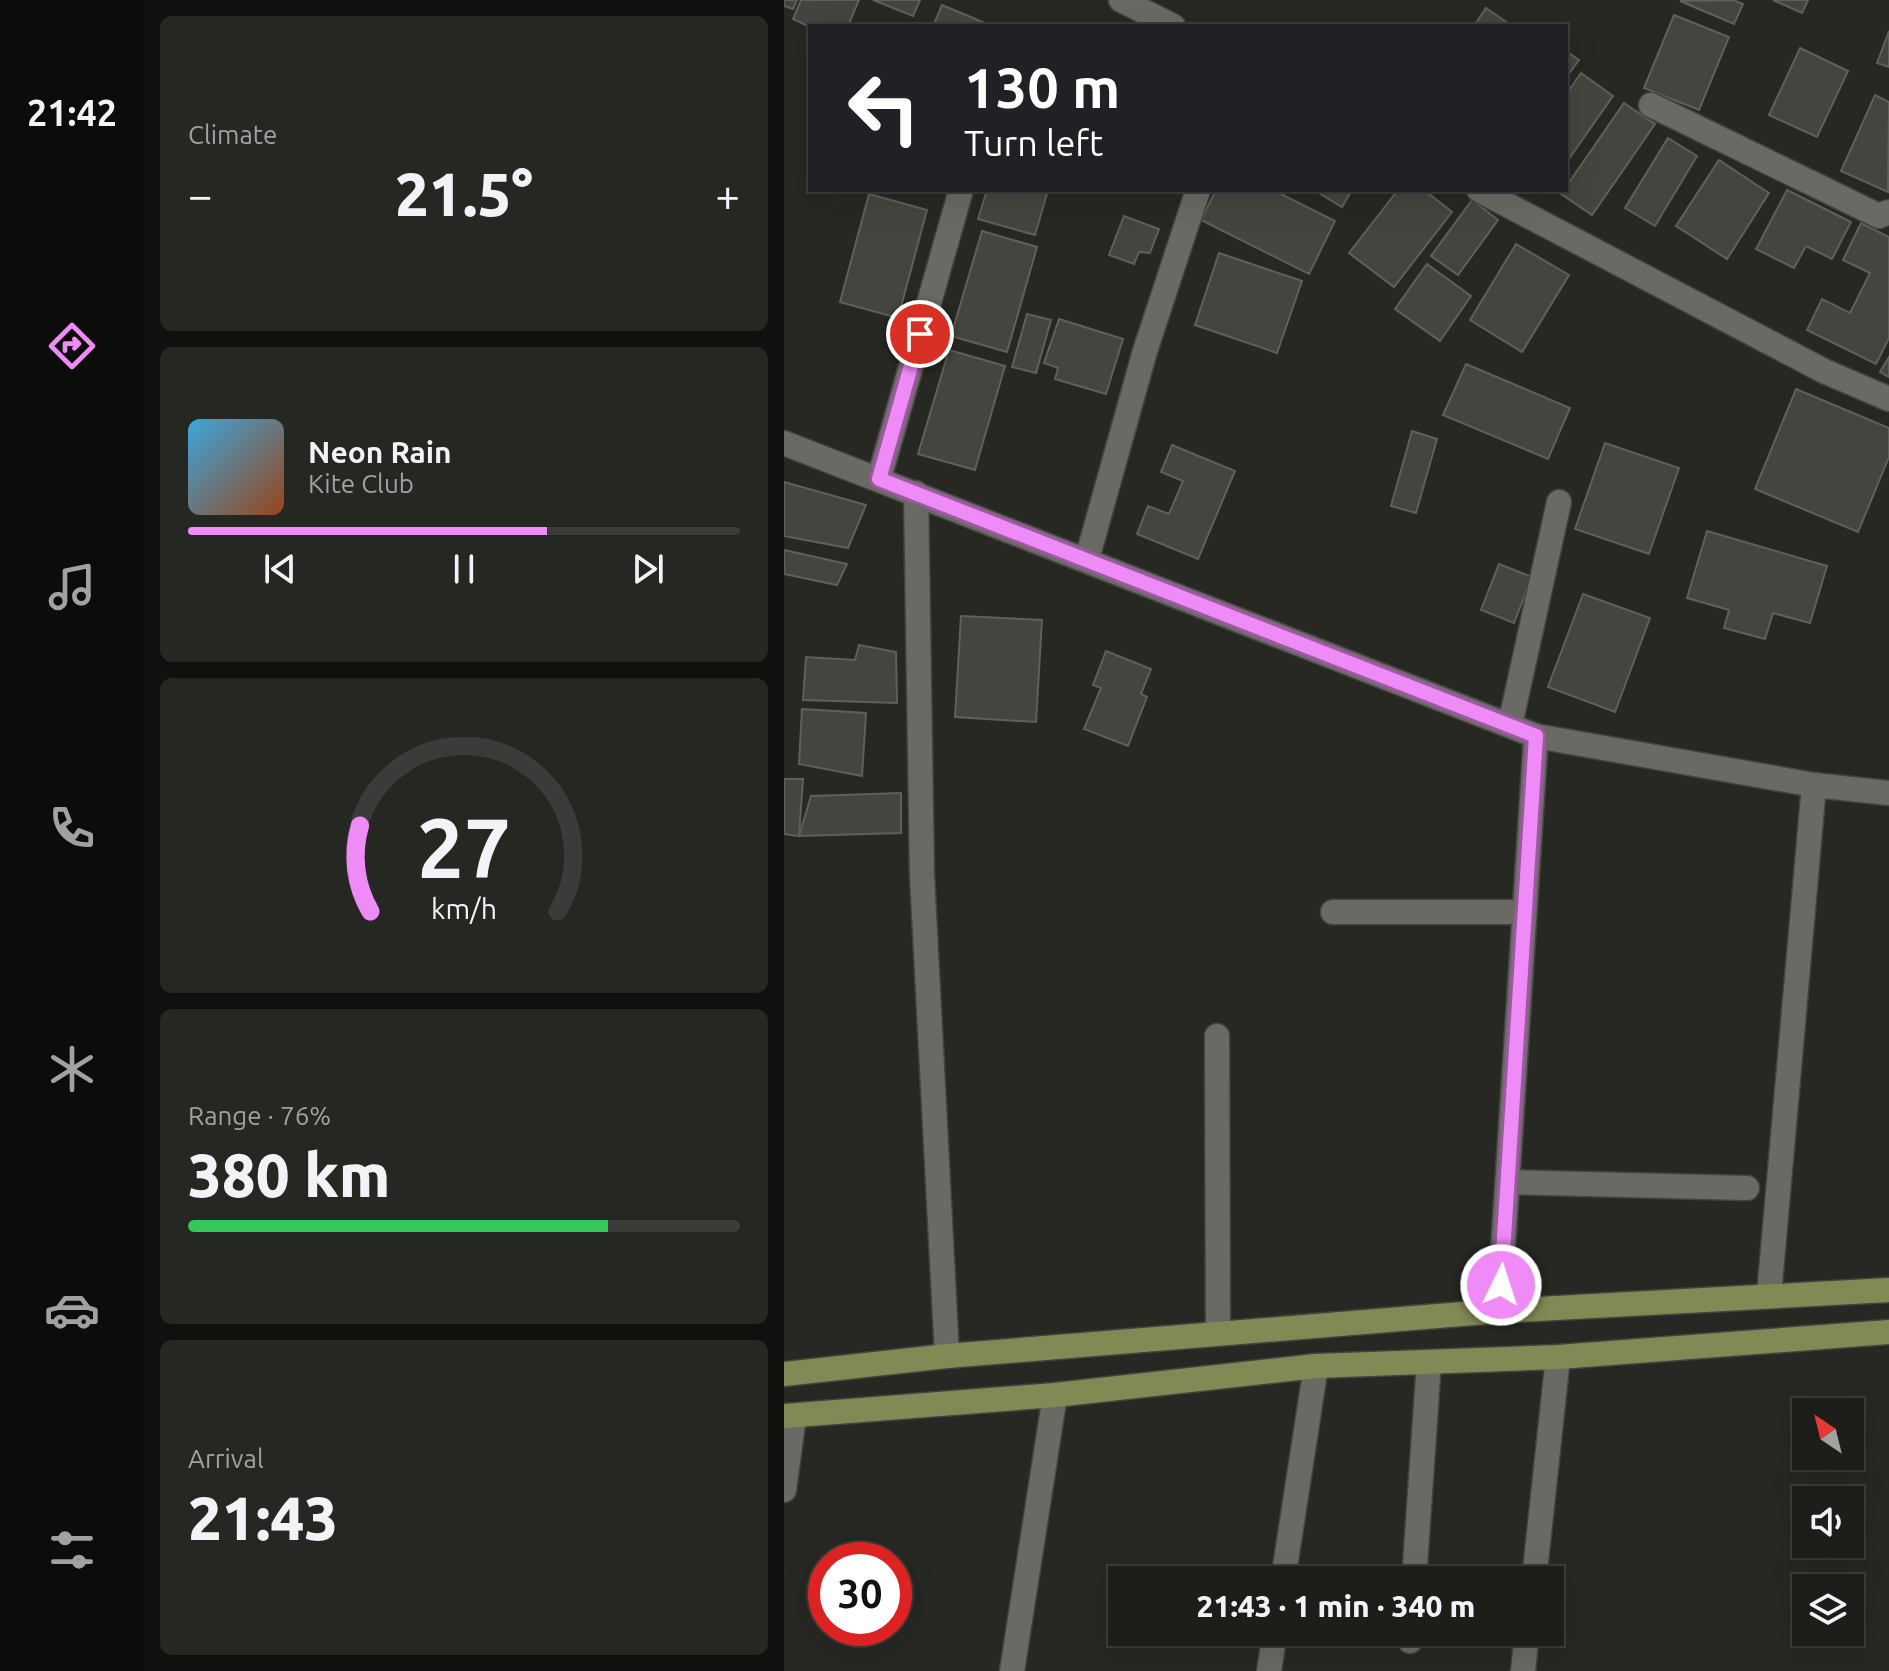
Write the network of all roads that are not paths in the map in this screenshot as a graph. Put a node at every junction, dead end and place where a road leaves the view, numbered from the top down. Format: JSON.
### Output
{"nodes":[{"id":1,"x":1121,"y":0,"type":"edge"},
{"id":2,"x":1169,"y":24,"type":"edge"},
{"id":3,"x":1651,"y":105,"type":"dead end"},
{"id":4,"x":960,"y":192,"type":"edge"},
{"id":5,"x":1197,"y":192,"type":"edge"},
{"id":6,"x":1483,"y":192,"type":"edge"},
{"id":7,"x":1889,"y":212,"type":"edge"},
{"id":8,"x":1889,"y":399,"type":"edge"},
{"id":9,"x":784,"y":443,"type":"edge"},
{"id":10,"x":879,"y":479,"type":"junction"},
{"id":11,"x":916,"y":493,"type":"junction"},
{"id":12,"x":1559,"y":502,"type":"dead end"},
{"id":13,"x":1087,"y":559,"type":"junction"},
{"id":14,"x":1510,"y":725,"type":"junction"},
{"id":15,"x":1536,"y":736,"type":"junction"},
{"id":16,"x":1814,"y":785,"type":"junction"},
{"id":17,"x":1889,"y":793,"type":"edge"},
{"id":18,"x":1333,"y":912,"type":"dead end"},
{"id":19,"x":1524,"y":912,"type":"junction"},
{"id":20,"x":1217,"y":1036,"type":"dead end"},
{"id":21,"x":1508,"y":1182,"type":"junction"},
{"id":22,"x":1747,"y":1188,"type":"dead end"},
{"id":23,"x":1889,"y":1290,"type":"edge"},
{"id":24,"x":1769,"y":1295,"type":"junction"},
{"id":25,"x":1499,"y":1311,"type":"junction"},
{"id":26,"x":1218,"y":1332,"type":"junction"},
{"id":27,"x":1889,"y":1332,"type":"edge"},
{"id":28,"x":947,"y":1356,"type":"junction"},
{"id":29,"x":1558,"y":1357,"type":"junction"},
{"id":30,"x":1429,"y":1362,"type":"junction"},
{"id":31,"x":1316,"y":1366,"type":"junction"},
{"id":32,"x":784,"y":1374,"type":"edge"},
{"id":33,"x":1055,"y":1395,"type":"junction"},
{"id":34,"x":789,"y":1416,"type":"edge"},
{"id":35,"x":784,"y":1490,"type":"edge"},
{"id":36,"x":1285,"y":1566,"type":"edge"},
{"id":37,"x":1415,"y":1566,"type":"edge"},
{"id":38,"x":1536,"y":1566,"type":"edge"},
{"id":39,"x":1273,"y":1646,"type":"edge"},
{"id":40,"x":1526,"y":1646,"type":"edge"},
{"id":41,"x":1012,"y":1671,"type":"edge"},
{"id":42,"x":1269,"y":1671,"type":"edge"},
{"id":43,"x":1523,"y":1671,"type":"edge"}],
"edges":[{"from":1,"to":2,"type":"street"},
{"from":3,"to":7,"type":"street"},
{"from":4,"to":10,"type":"street"},
{"from":5,"to":13,"type":"street"},
{"from":6,"to":8,"type":"street"},
{"from":9,"to":10,"type":"street"},
{"from":10,"to":11,"type":"street"},
{"from":11,"to":13,"type":"street"},
{"from":11,"to":28,"type":"street"},
{"from":12,"to":14,"type":"street"},
{"from":13,"to":14,"type":"street"},
{"from":14,"to":15,"type":"street"},
{"from":15,"to":16,"type":"street"},
{"from":15,"to":19,"type":"street"},
{"from":16,"to":17,"type":"street"},
{"from":16,"to":24,"type":"street"},
{"from":18,"to":19,"type":"street"},
{"from":19,"to":21,"type":"street"},
{"from":20,"to":26,"type":"street"},
{"from":21,"to":22,"type":"street"},
{"from":21,"to":25,"type":"street"},
{"from":23,"to":24,"type":"main road"},
{"from":24,"to":25,"type":"main road"},
{"from":25,"to":26,"type":"main road"},
{"from":26,"to":28,"type":"main road"},
{"from":27,"to":29,"type":"main road"},
{"from":28,"to":32,"type":"main road"},
{"from":29,"to":30,"type":"main road"},
{"from":29,"to":38,"type":"street"},
{"from":30,"to":31,"type":"main road"},
{"from":30,"to":37,"type":"street"},
{"from":31,"to":33,"type":"main road"},
{"from":31,"to":36,"type":"street"},
{"from":33,"to":34,"type":"main road"},
{"from":33,"to":41,"type":"street"},
{"from":34,"to":35,"type":"street"},
{"from":39,"to":42,"type":"street"},
{"from":40,"to":43,"type":"street"}]}
